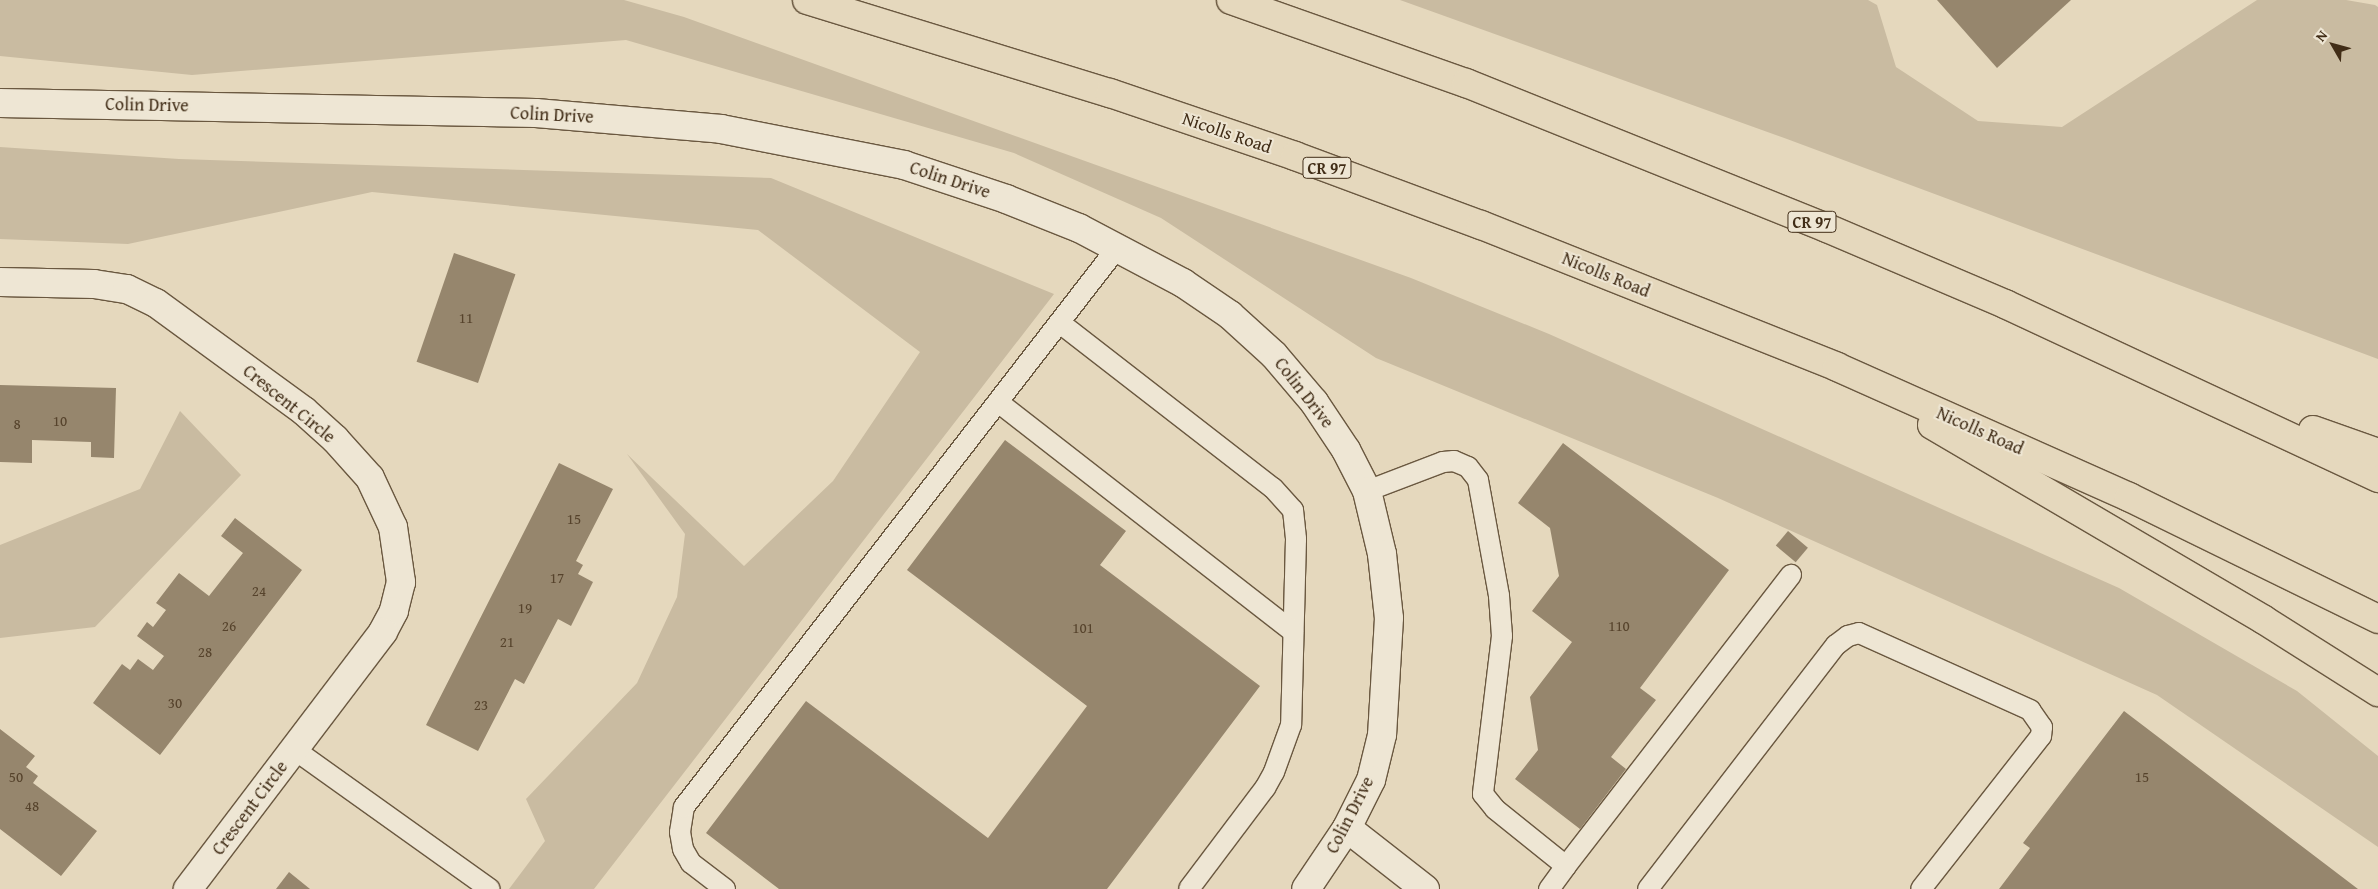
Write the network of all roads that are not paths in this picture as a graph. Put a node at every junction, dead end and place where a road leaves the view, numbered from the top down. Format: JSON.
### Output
{"nodes":[{"id":1,"x":807,"y":0,"type":"edge"},
{"id":2,"x":1231,"y":0,"type":"edge"},
{"id":3,"x":0,"y":103,"type":"edge"},
{"id":4,"x":1117,"y":248,"type":"junction"},
{"id":5,"x":0,"y":282,"type":"edge"},
{"id":6,"x":1060,"y":323,"type":"junction"},
{"id":7,"x":1836,"y":368,"type":"junction"},
{"id":8,"x":2183,"y":385,"type":"junction"},
{"id":9,"x":998,"y":402,"type":"junction"},
{"id":10,"x":2378,"y":453,"type":"edge"},
{"id":11,"x":2378,"y":478,"type":"edge"},
{"id":12,"x":1367,"y":491,"type":"junction"},
{"id":13,"x":1791,"y":576,"type":"dead end"},
{"id":14,"x":2378,"y":619,"type":"edge"},
{"id":15,"x":1293,"y":632,"type":"junction"},
{"id":16,"x":2378,"y":692,"type":"edge"},
{"id":17,"x":294,"y":750,"type":"junction"},
{"id":18,"x":1347,"y":828,"type":"junction"},
{"id":19,"x":1566,"y":866,"type":"junction"},
{"id":20,"x":188,"y":889,"type":"edge"},
{"id":21,"x":490,"y":889,"type":"edge"},
{"id":22,"x":725,"y":889,"type":"edge"},
{"id":23,"x":1189,"y":889,"type":"edge"},
{"id":24,"x":1306,"y":889,"type":"edge"},
{"id":25,"x":1425,"y":889,"type":"edge"},
{"id":26,"x":1549,"y":889,"type":"edge"},
{"id":27,"x":1648,"y":889,"type":"edge"},
{"id":28,"x":1921,"y":889,"type":"edge"}],
"edges":[{"from":1,"to":7,"type":"highway","name":"Nicolls Road","number":"CR 97"},
{"from":2,"to":8,"type":"highway","number":"CR 97"},
{"from":3,"to":4,"type":"street","name":"Colin Drive"},
{"from":4,"to":6,"type":"lane"},
{"from":4,"to":12,"type":"street","name":"Colin Drive"},
{"from":5,"to":17,"type":"street","name":"Crescent Circle"},
{"from":6,"to":9,"type":"lane"},
{"from":6,"to":15,"type":"lane"},
{"from":7,"to":14,"type":"highway","name":"Nicolls Road","number":"CR 97"},
{"from":7,"to":16,"type":"highway"},
{"from":8,"to":10,"type":"highway"},
{"from":8,"to":11,"type":"highway","number":"CR 97"},
{"from":9,"to":15,"type":"lane"},
{"from":9,"to":22,"type":"lane"},
{"from":12,"to":18,"type":"street","name":"Colin Drive"},
{"from":12,"to":19,"type":"lane"},
{"from":13,"to":19,"type":"lane"},
{"from":15,"to":23,"type":"lane"},
{"from":17,"to":20,"type":"street","name":"Crescent Circle"},
{"from":17,"to":21,"type":"lane"},
{"from":18,"to":24,"type":"street","name":"Colin Drive"},
{"from":18,"to":25,"type":"street"},
{"from":19,"to":26,"type":"lane"},
{"from":27,"to":28,"type":"lane"}]}
